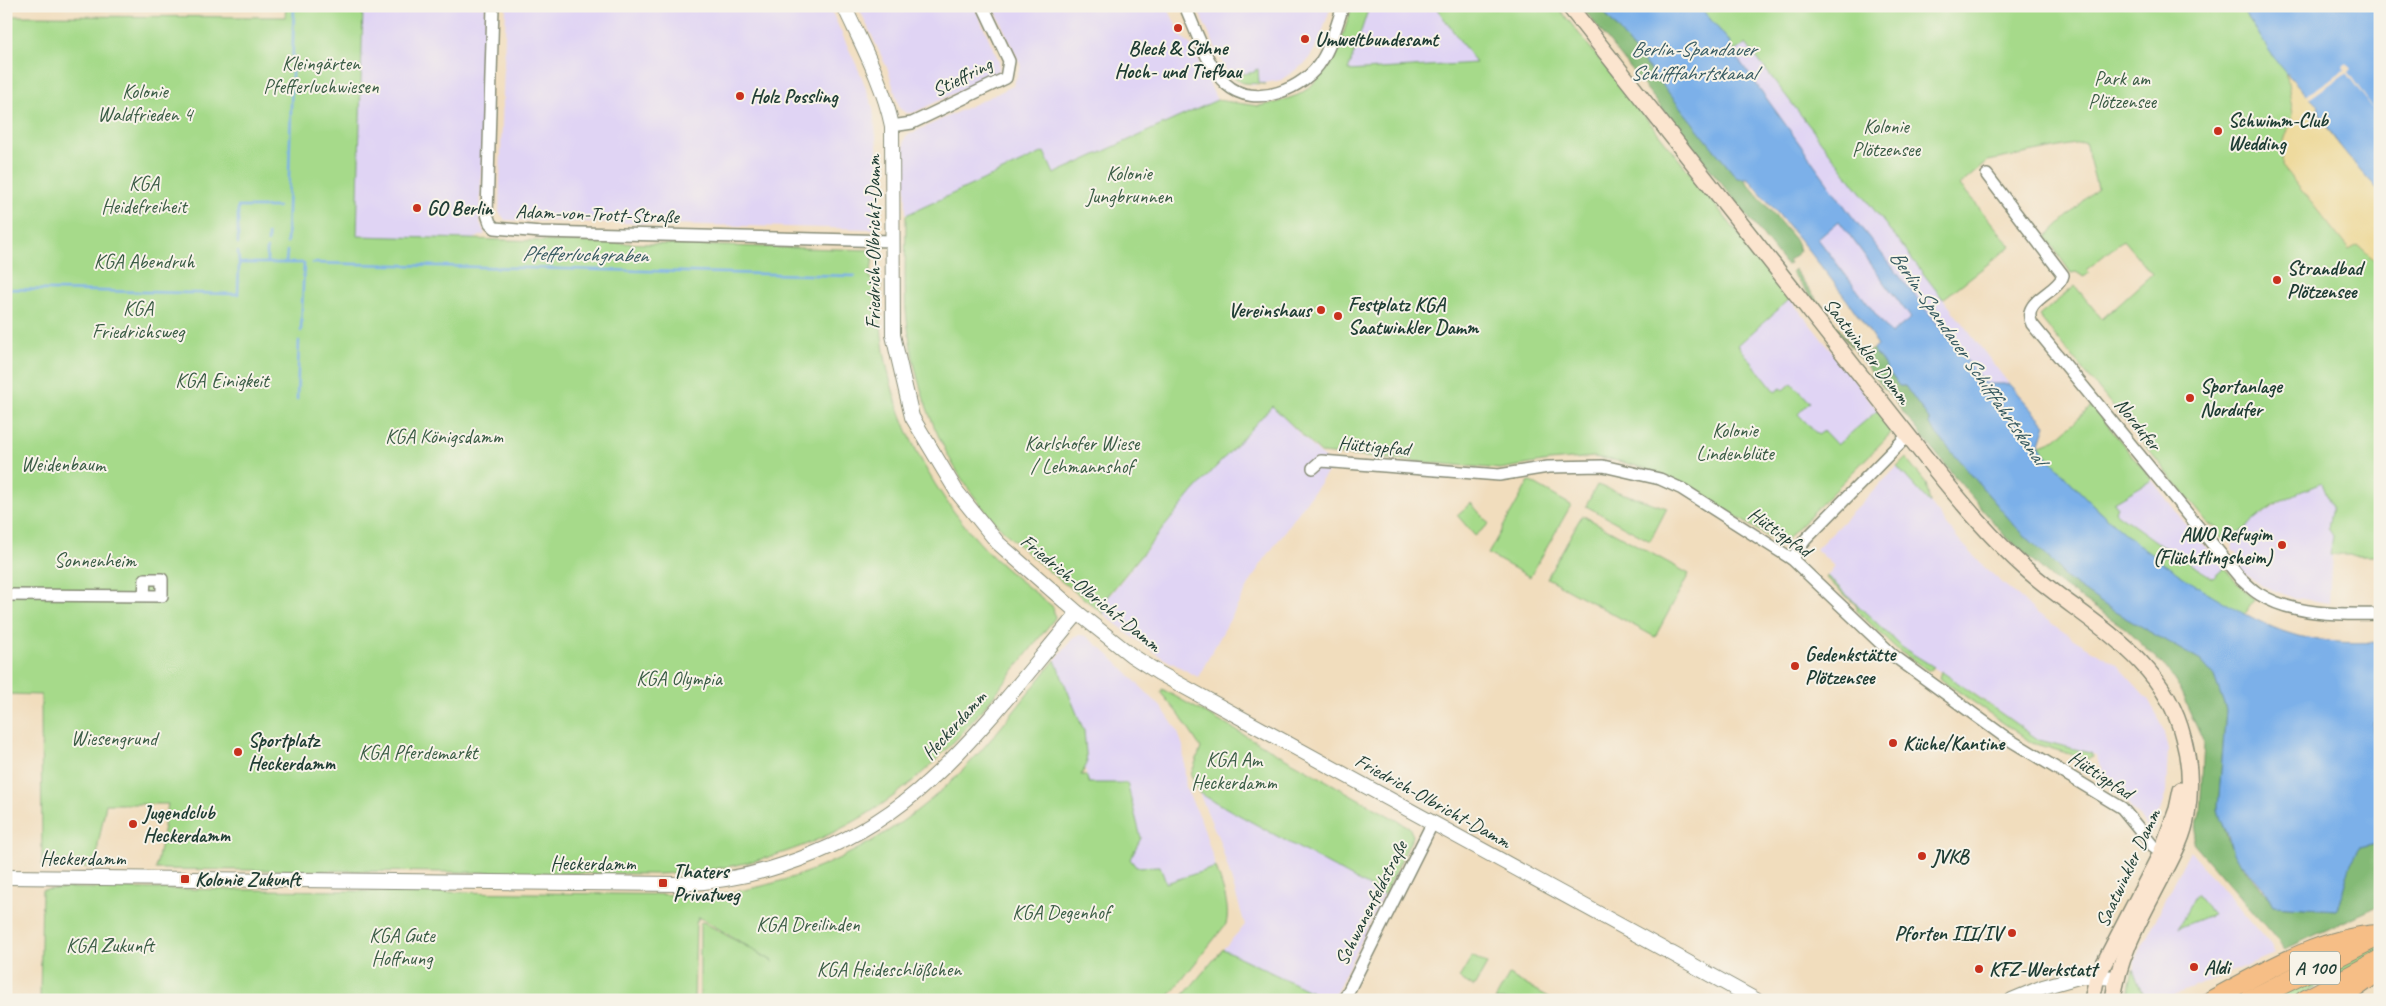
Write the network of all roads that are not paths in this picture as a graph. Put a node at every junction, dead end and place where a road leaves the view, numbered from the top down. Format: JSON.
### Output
{"nodes":[{"id":1,"x":493,"y":6,"type":"edge"},
{"id":2,"x":844,"y":6,"type":"edge"},
{"id":3,"x":984,"y":6,"type":"edge"},
{"id":4,"x":1185,"y":6,"type":"edge"},
{"id":5,"x":1342,"y":6,"type":"edge"},
{"id":6,"x":1569,"y":6,"type":"edge"},
{"id":7,"x":892,"y":126,"type":"junction"},
{"id":8,"x":1987,"y":175,"type":"dead end"},
{"id":9,"x":893,"y":241,"type":"junction"},
{"id":10,"x":1908,"y":435,"type":"junction"},
{"id":11,"x":1313,"y":468,"type":"dead end"},
{"id":12,"x":1792,"y":559,"type":"junction"},
{"id":13,"x":6,"y":595,"type":"edge"},
{"id":14,"x":144,"y":596,"type":"dead end"},
{"id":15,"x":1078,"y":613,"type":"junction"},
{"id":16,"x":2380,"y":614,"type":"edge"},
{"id":17,"x":1432,"y":824,"type":"junction"},
{"id":18,"x":2166,"y":856,"type":"junction"},
{"id":19,"x":6,"y":877,"type":"edge"},
{"id":20,"x":2380,"y":934,"type":"edge"},
{"id":21,"x":2380,"y":959,"type":"edge"},
{"id":22,"x":2380,"y":971,"type":"edge"},
{"id":23,"x":2097,"y":977,"type":"junction"},
{"id":24,"x":2116,"y":978,"type":"junction"},
{"id":25,"x":1344,"y":1000,"type":"edge"},
{"id":26,"x":1756,"y":1000,"type":"edge"},
{"id":27,"x":2012,"y":1000,"type":"edge"},
{"id":28,"x":2092,"y":1000,"type":"edge"},
{"id":29,"x":2113,"y":1000,"type":"edge"},
{"id":30,"x":2210,"y":1000,"type":"edge"},
{"id":31,"x":2250,"y":1000,"type":"edge"},
{"id":32,"x":2304,"y":1000,"type":"edge"},
{"id":33,"x":2339,"y":1000,"type":"edge"}],
"edges":[{"from":1,"to":9,"type":"street","name":"Adam-von-Trott-Straße"},
{"from":2,"to":7,"type":"street","name":"Friedrich-Olbricht-Damm"},
{"from":3,"to":7,"type":"street","name":"Stieffring"},
{"from":4,"to":5,"type":"street"},
{"from":6,"to":10,"type":"main road","name":"Saatwinkler Damm"},
{"from":7,"to":9,"type":"street","name":"Friedrich-Olbricht-Damm"},
{"from":8,"to":16,"type":"street","name":"Nordufer"},
{"from":9,"to":15,"type":"street","name":"Friedrich-Olbricht-Damm"},
{"from":10,"to":12,"type":"street"},
{"from":10,"to":18,"type":"main road","name":"Saatwinkler Damm"},
{"from":11,"to":12,"type":"street","name":"Hüttigpfad"},
{"from":12,"to":18,"type":"street","name":"Hüttigpfad"},
{"from":13,"to":14,"type":"street"},
{"from":15,"to":17,"type":"street","name":"Friedrich-Olbricht-Damm"},
{"from":15,"to":19,"type":"street","name":"Heckerdamm"},
{"from":17,"to":25,"type":"street","name":"Schwanenfeldstraße"},
{"from":17,"to":26,"type":"street","name":"Friedrich-Olbricht-Damm"},
{"from":18,"to":23,"type":"main road","name":"Saatwinkler Damm"},
{"from":18,"to":24,"type":"main road","name":"Saatwinkler Damm"},
{"from":20,"to":30,"type":"main road"},
{"from":20,"to":31,"type":"highway","number":"A 100"},
{"from":21,"to":32,"type":"main road"},
{"from":22,"to":33,"type":"main road"},
{"from":23,"to":24,"type":"street"},
{"from":23,"to":27,"type":"street"},
{"from":23,"to":28,"type":"main road","name":"Saatwinkler Damm"},
{"from":24,"to":29,"type":"main road","name":"Saatwinkler Damm"}]}
